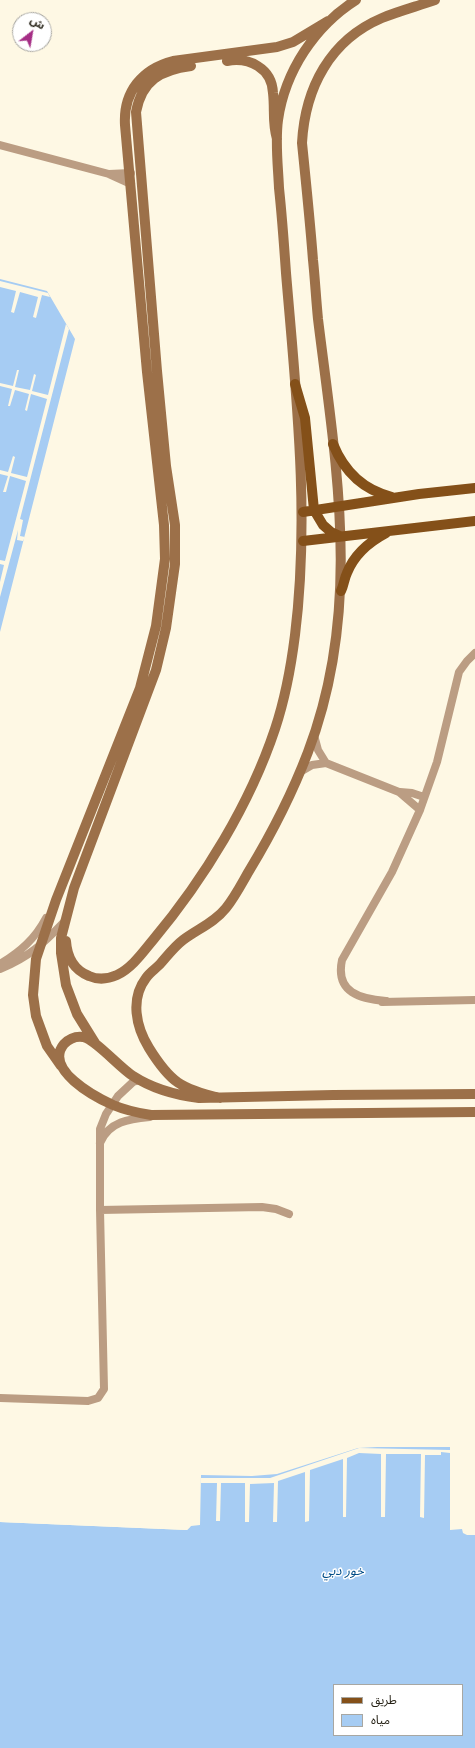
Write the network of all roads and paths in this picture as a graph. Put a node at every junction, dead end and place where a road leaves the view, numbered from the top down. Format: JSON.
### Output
{"nodes":[{"id":1,"x":356,"y":0,"type":"edge"},
{"id":2,"x":435,"y":0,"type":"edge"},
{"id":3,"x":328,"y":21,"type":"junction"},
{"id":4,"x":277,"y":139,"type":"junction"},
{"id":5,"x":1,"y":144,"type":"edge"},
{"id":6,"x":131,"y":173,"type":"junction"},
{"id":7,"x":109,"y":174,"type":"junction"},
{"id":8,"x":131,"y":184,"type":"junction"},
{"id":9,"x":142,"y":188,"type":"junction"},
{"id":10,"x":295,"y":384,"type":"junction"},
{"id":11,"x":333,"y":444,"type":"junction"},
{"id":12,"x":475,"y":488,"type":"edge"},
{"id":13,"x":396,"y":498,"type":"junction"},
{"id":14,"x":339,"y":506,"type":"junction"},
{"id":15,"x":314,"y":510,"type":"junction"},
{"id":16,"x":303,"y":512,"type":"junction"},
{"id":17,"x":475,"y":521,"type":"edge"},
{"id":18,"x":393,"y":530,"type":"junction"},
{"id":19,"x":341,"y":536,"type":"junction"},
{"id":20,"x":302,"y":541,"type":"junction"},
{"id":21,"x":341,"y":591,"type":"junction"},
{"id":22,"x":475,"y":649,"type":"edge"},
{"id":23,"x":475,"y":653,"type":"edge"},
{"id":24,"x":453,"y":693,"type":"junction"},
{"id":25,"x":314,"y":735,"type":"junction"},
{"id":26,"x":326,"y":763,"type":"junction"},
{"id":27,"x":300,"y":772,"type":"junction"},
{"id":28,"x":399,"y":792,"type":"junction"},
{"id":29,"x":424,"y":797,"type":"junction"},
{"id":30,"x":420,"y":810,"type":"junction"},
{"id":31,"x":56,"y":900,"type":"junction"},
{"id":32,"x":64,"y":922,"type":"junction"},
{"id":33,"x":40,"y":947,"type":"junction"},
{"id":34,"x":0,"y":964,"type":"edge"},
{"id":35,"x":0,"y":969,"type":"edge"},
{"id":36,"x":475,"y":1000,"type":"edge"},
{"id":37,"x":95,"y":1043,"type":"junction"},
{"id":38,"x":61,"y":1066,"type":"junction"},
{"id":39,"x":140,"y":1080,"type":"junction"},
{"id":40,"x":475,"y":1094,"type":"edge"},
{"id":41,"x":220,"y":1098,"type":"junction"},
{"id":42,"x":113,"y":1104,"type":"junction"},
{"id":43,"x":475,"y":1112,"type":"edge"},
{"id":44,"x":166,"y":1116,"type":"junction"},
{"id":45,"x":99,"y":1148,"type":"junction"},
{"id":46,"x":100,"y":1210,"type":"junction"},
{"id":47,"x":289,"y":1214,"type":"dead end"},
{"id":48,"x":0,"y":1398,"type":"edge"}],
"edges":[{"from":1,"to":3,"type":"main road"},
{"from":2,"to":11,"type":"main road"},
{"from":3,"to":4,"type":"main road"},
{"from":3,"to":6,"type":"main road"},
{"from":4,"to":9,"type":"main road"},
{"from":4,"to":10,"type":"main road"},
{"from":5,"to":7,"type":"street"},
{"from":6,"to":7,"type":"street"},
{"from":6,"to":8,"type":"main road"},
{"from":6,"to":9,"type":"main road"},
{"from":7,"to":8,"type":"street"},
{"from":8,"to":31,"type":"main road"},
{"from":9,"to":32,"type":"main road"},
{"from":10,"to":15,"type":"main road"},
{"from":10,"to":16,"type":"main road"},
{"from":11,"to":13,"type":"main road"},
{"from":11,"to":14,"type":"main road"},
{"from":12,"to":13,"type":"main road"},
{"from":13,"to":14,"type":"main road"},
{"from":14,"to":15,"type":"main road"},
{"from":14,"to":19,"type":"main road"},
{"from":15,"to":16,"type":"main road"},
{"from":15,"to":19,"type":"main road"},
{"from":16,"to":20,"type":"main road"},
{"from":17,"to":18,"type":"main road"},
{"from":18,"to":19,"type":"main road"},
{"from":18,"to":21,"type":"main road"},
{"from":19,"to":20,"type":"main road"},
{"from":19,"to":21,"type":"main road"},
{"from":20,"to":32,"type":"main road"},
{"from":21,"to":25,"type":"main road"},
{"from":22,"to":24,"type":"street"},
{"from":23,"to":24,"type":"street"},
{"from":24,"to":29,"type":"street"},
{"from":25,"to":26,"type":"street"},
{"from":25,"to":27,"type":"main road"},
{"from":26,"to":27,"type":"street"},
{"from":26,"to":28,"type":"street"},
{"from":27,"to":41,"type":"main road"},
{"from":28,"to":29,"type":"street"},
{"from":28,"to":30,"type":"street"},
{"from":29,"to":30,"type":"street"},
{"from":30,"to":36,"type":"street"},
{"from":31,"to":33,"type":"main road"},
{"from":31,"to":34,"type":"street"},
{"from":32,"to":33,"type":"street"},
{"from":32,"to":37,"type":"main road"},
{"from":33,"to":35,"type":"street"},
{"from":33,"to":38,"type":"main road"},
{"from":37,"to":38,"type":"main road"},
{"from":37,"to":39,"type":"main road"},
{"from":38,"to":42,"type":"main road"},
{"from":39,"to":41,"type":"main road"},
{"from":39,"to":42,"type":"street"},
{"from":40,"to":41,"type":"main road"},
{"from":42,"to":44,"type":"main road"},
{"from":42,"to":45,"type":"street"},
{"from":43,"to":44,"type":"main road"},
{"from":44,"to":45,"type":"street"},
{"from":45,"to":46,"type":"street"},
{"from":46,"to":47,"type":"street"},
{"from":46,"to":48,"type":"street"}]}
